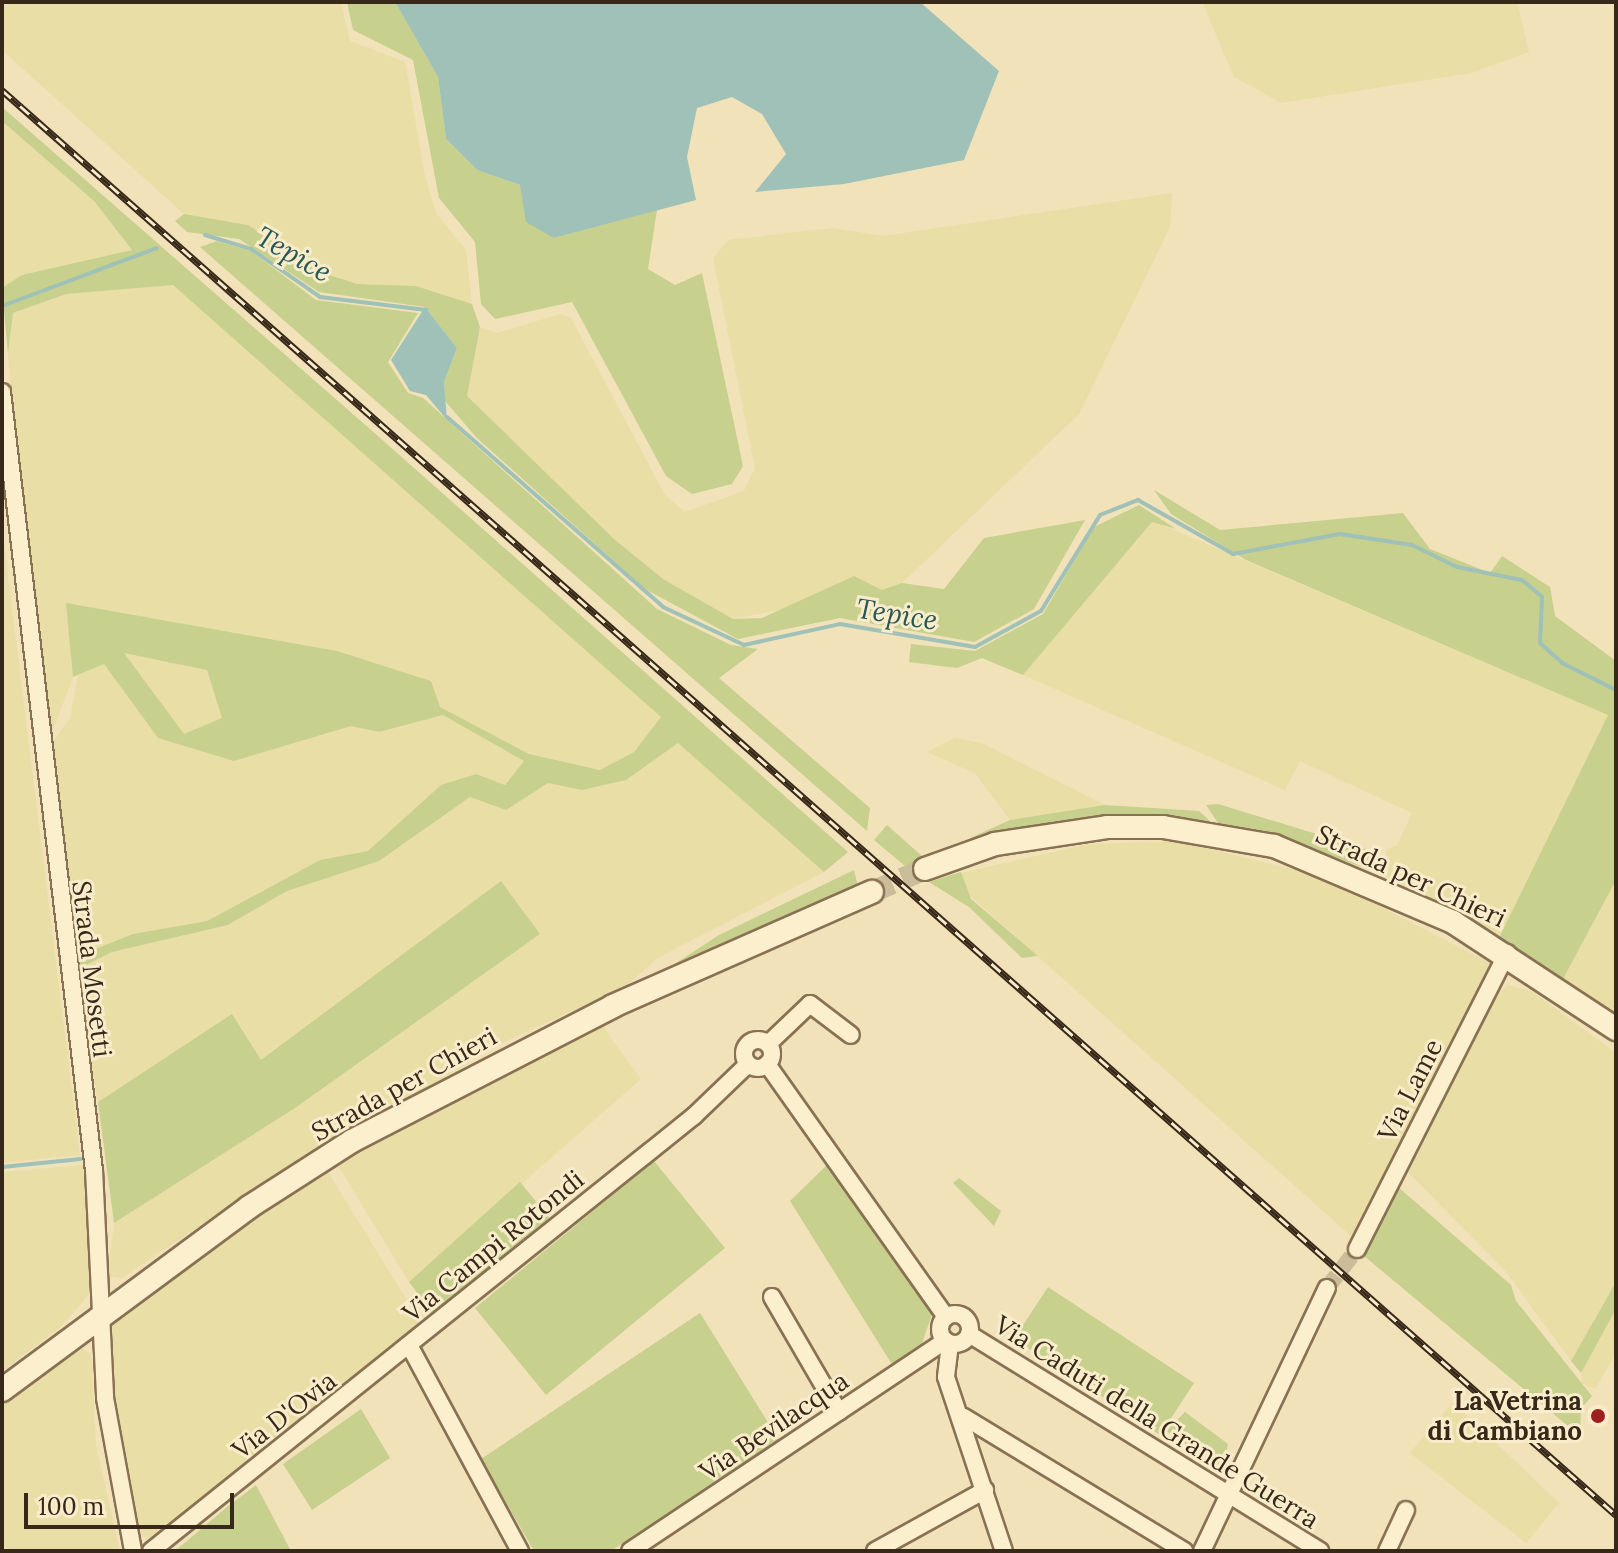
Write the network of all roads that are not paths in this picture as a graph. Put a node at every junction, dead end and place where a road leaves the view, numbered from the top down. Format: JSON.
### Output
{"nodes":[{"id":1,"x":2,"y":392,"type":"edge"},
{"id":2,"x":925,"y":869,"type":"tunnel mouth"},
{"id":3,"x":872,"y":892,"type":"tunnel mouth"},
{"id":4,"x":1507,"y":953,"type":"junction"},
{"id":5,"x":1616,"y":1029,"type":"edge"},
{"id":6,"x":851,"y":1035,"type":"dead end"},
{"id":7,"x":768,"y":1044,"type":"junction"},
{"id":8,"x":748,"y":1064,"type":"junction"},
{"id":9,"x":767,"y":1064,"type":"junction"},
{"id":10,"x":1357,"y":1249,"type":"tunnel mouth"},
{"id":11,"x":1327,"y":1288,"type":"tunnel mouth"},
{"id":12,"x":772,"y":1297,"type":"dead end"},
{"id":13,"x":99,"y":1314,"type":"junction"},
{"id":14,"x":946,"y":1317,"type":"junction"},
{"id":15,"x":969,"y":1334,"type":"junction"},
{"id":16,"x":947,"y":1342,"type":"junction"},
{"id":17,"x":409,"y":1345,"type":"junction"},
{"id":18,"x":2,"y":1390,"type":"edge"},
{"id":19,"x":839,"y":1412,"type":"junction"},
{"id":20,"x":964,"y":1417,"type":"junction"},
{"id":21,"x":985,"y":1490,"type":"junction"},
{"id":22,"x":1225,"y":1497,"type":"junction"},
{"id":23,"x":1406,"y":1510,"type":"dead end"},
{"id":24,"x":133,"y":1551,"type":"edge"},
{"id":25,"x":151,"y":1551,"type":"edge"},
{"id":26,"x":520,"y":1551,"type":"edge"},
{"id":27,"x":630,"y":1551,"type":"edge"},
{"id":28,"x":875,"y":1551,"type":"edge"},
{"id":29,"x":1004,"y":1551,"type":"edge"},
{"id":30,"x":1184,"y":1551,"type":"edge"},
{"id":31,"x":1202,"y":1551,"type":"edge"},
{"id":32,"x":1320,"y":1551,"type":"edge"},
{"id":33,"x":1387,"y":1551,"type":"edge"}],
"edges":[{"from":1,"to":13,"type":"street","name":"Strada Mosetti"},
{"from":2,"to":4,"type":"main road","name":"Strada per Chieri"},
{"from":3,"to":13,"type":"main road","name":"Strada per Chieri"},
{"from":4,"to":5,"type":"main road","name":"Strada per Chieri"},
{"from":4,"to":10,"type":"street","name":"Via Lame"},
{"from":6,"to":7,"type":"street"},
{"from":7,"to":8,"type":"street","name":"Via Campi Rotondi"},
{"from":7,"to":9,"type":"street"},
{"from":8,"to":9,"type":"street"},
{"from":8,"to":17,"type":"street","name":"Via Campi Rotondi"},
{"from":9,"to":14,"type":"street"},
{"from":11,"to":22,"type":"street"},
{"from":12,"to":19,"type":"street"},
{"from":13,"to":18,"type":"main road","name":"Strada per Chieri"},
{"from":13,"to":24,"type":"street","name":"Strada Mosetti"},
{"from":14,"to":15,"type":"street","name":"Via Caduti della Grande Guerra"},
{"from":14,"to":16,"type":"street"},
{"from":15,"to":16,"type":"street","name":"Via Bevilacqua"},
{"from":15,"to":22,"type":"street","name":"Via Caduti della Grande Guerra"},
{"from":16,"to":19,"type":"street","name":"Via Bevilacqua"},
{"from":16,"to":20,"type":"street"},
{"from":17,"to":25,"type":"street","name":"Via D'Ovia"},
{"from":17,"to":26,"type":"street","name":"Via Campi Rotondi"},
{"from":19,"to":27,"type":"street","name":"Via Bevilacqua"},
{"from":20,"to":21,"type":"street"},
{"from":20,"to":30,"type":"street"},
{"from":21,"to":28,"type":"street"},
{"from":21,"to":29,"type":"street"},
{"from":22,"to":31,"type":"street"},
{"from":22,"to":32,"type":"street","name":"Via Caduti della Grande Guerra"},
{"from":23,"to":33,"type":"street"}]}
